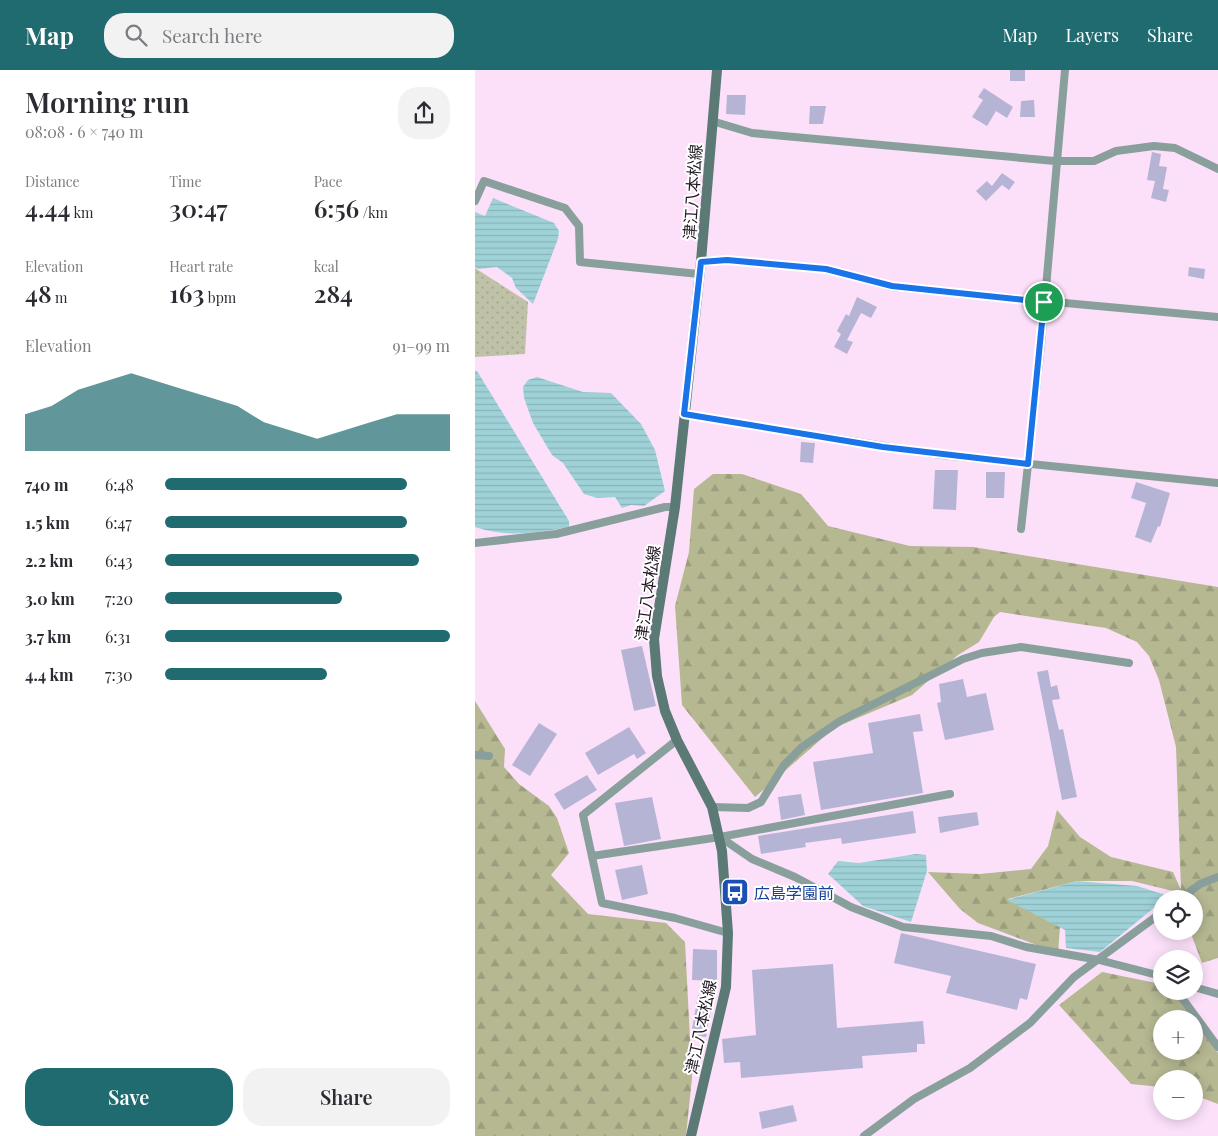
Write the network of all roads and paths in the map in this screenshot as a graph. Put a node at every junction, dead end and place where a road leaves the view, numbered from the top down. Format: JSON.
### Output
{"nodes":[{"id":1,"x":717,"y":70,"type":"edge"},
{"id":2,"x":1065,"y":70,"type":"edge"},
{"id":3,"x":712,"y":121,"type":"junction"},
{"id":4,"x":1055,"y":161,"type":"junction"},
{"id":5,"x":1218,"y":169,"type":"edge"},
{"id":6,"x":475,"y":201,"type":"edge"},
{"id":7,"x":701,"y":262,"type":"junction"},
{"id":8,"x":699,"y":274,"type":"junction"},
{"id":9,"x":1044,"y":302,"type":"junction"},
{"id":10,"x":1218,"y":317,"type":"edge"},
{"id":11,"x":684,"y":414,"type":"junction"},
{"id":12,"x":1028,"y":464,"type":"junction"},
{"id":13,"x":1218,"y":483,"type":"edge"},
{"id":14,"x":675,"y":507,"type":"junction"},
{"id":15,"x":1021,"y":529,"type":"dead end"},
{"id":16,"x":475,"y":543,"type":"edge"},
{"id":17,"x":1129,"y":663,"type":"dead end"},
{"id":18,"x":677,"y":740,"type":"junction"},
{"id":19,"x":475,"y":755,"type":"edge"},
{"id":20,"x":489,"y":756,"type":"dead end"},
{"id":21,"x":950,"y":794,"type":"dead end"},
{"id":22,"x":712,"y":806,"type":"junction"},
{"id":23,"x":720,"y":837,"type":"junction"},
{"id":24,"x":592,"y":856,"type":"junction"},
{"id":25,"x":1218,"y":877,"type":"edge"},
{"id":26,"x":1192,"y":890,"type":"edge"},
{"id":27,"x":1153,"y":919,"type":"edge"},
{"id":28,"x":728,"y":933,"type":"junction"},
{"id":29,"x":1099,"y":960,"type":"junction"},
{"id":30,"x":1153,"y":974,"type":"edge"},
{"id":31,"x":1203,"y":990,"type":"edge"},
{"id":32,"x":1218,"y":994,"type":"edge"},
{"id":33,"x":1184,"y":1000,"type":"edge"},
{"id":34,"x":1218,"y":1047,"type":"edge"},
{"id":35,"x":691,"y":1136,"type":"edge"},
{"id":36,"x":864,"y":1136,"type":"edge"}],
"edges":[{"from":1,"to":3,"type":"main road","name":"津江八本松線"},
{"from":2,"to":4,"type":"street"},
{"from":3,"to":4,"type":"street"},
{"from":3,"to":7,"type":"main road","name":"津江八本松線"},
{"from":4,"to":5,"type":"street"},
{"from":4,"to":9,"type":"street"},
{"from":6,"to":8,"type":"street"},
{"from":7,"to":8,"type":"main road","name":"津江八本松線"},
{"from":7,"to":9,"type":"street"},
{"from":8,"to":11,"type":"main road","name":"津江八本松線"},
{"from":9,"to":10,"type":"street"},
{"from":9,"to":12,"type":"street"},
{"from":11,"to":12,"type":"street"},
{"from":11,"to":14,"type":"main road","name":"津江八本松線"},
{"from":12,"to":13,"type":"street"},
{"from":12,"to":15,"type":"street"},
{"from":14,"to":16,"type":"street"},
{"from":14,"to":18,"type":"main road","name":"津江八本松線"},
{"from":17,"to":22,"type":"street"},
{"from":18,"to":22,"type":"main road","name":"津江八本松線"},
{"from":18,"to":24,"type":"street"},
{"from":19,"to":20,"type":"street"},
{"from":21,"to":23,"type":"street"},
{"from":22,"to":23,"type":"main road","name":"津江八本松線"},
{"from":23,"to":24,"type":"street"},
{"from":23,"to":28,"type":"main road","name":"津江八本松線"},
{"from":23,"to":29,"type":"street"},
{"from":24,"to":28,"type":"street"},
{"from":25,"to":26,"type":"street"},
{"from":27,"to":29,"type":"street"},
{"from":28,"to":35,"type":"main road","name":"津江八本松線"},
{"from":29,"to":30,"type":"street"},
{"from":29,"to":36,"type":"street"},
{"from":31,"to":32,"type":"street"},
{"from":33,"to":34,"type":"street"}]}
